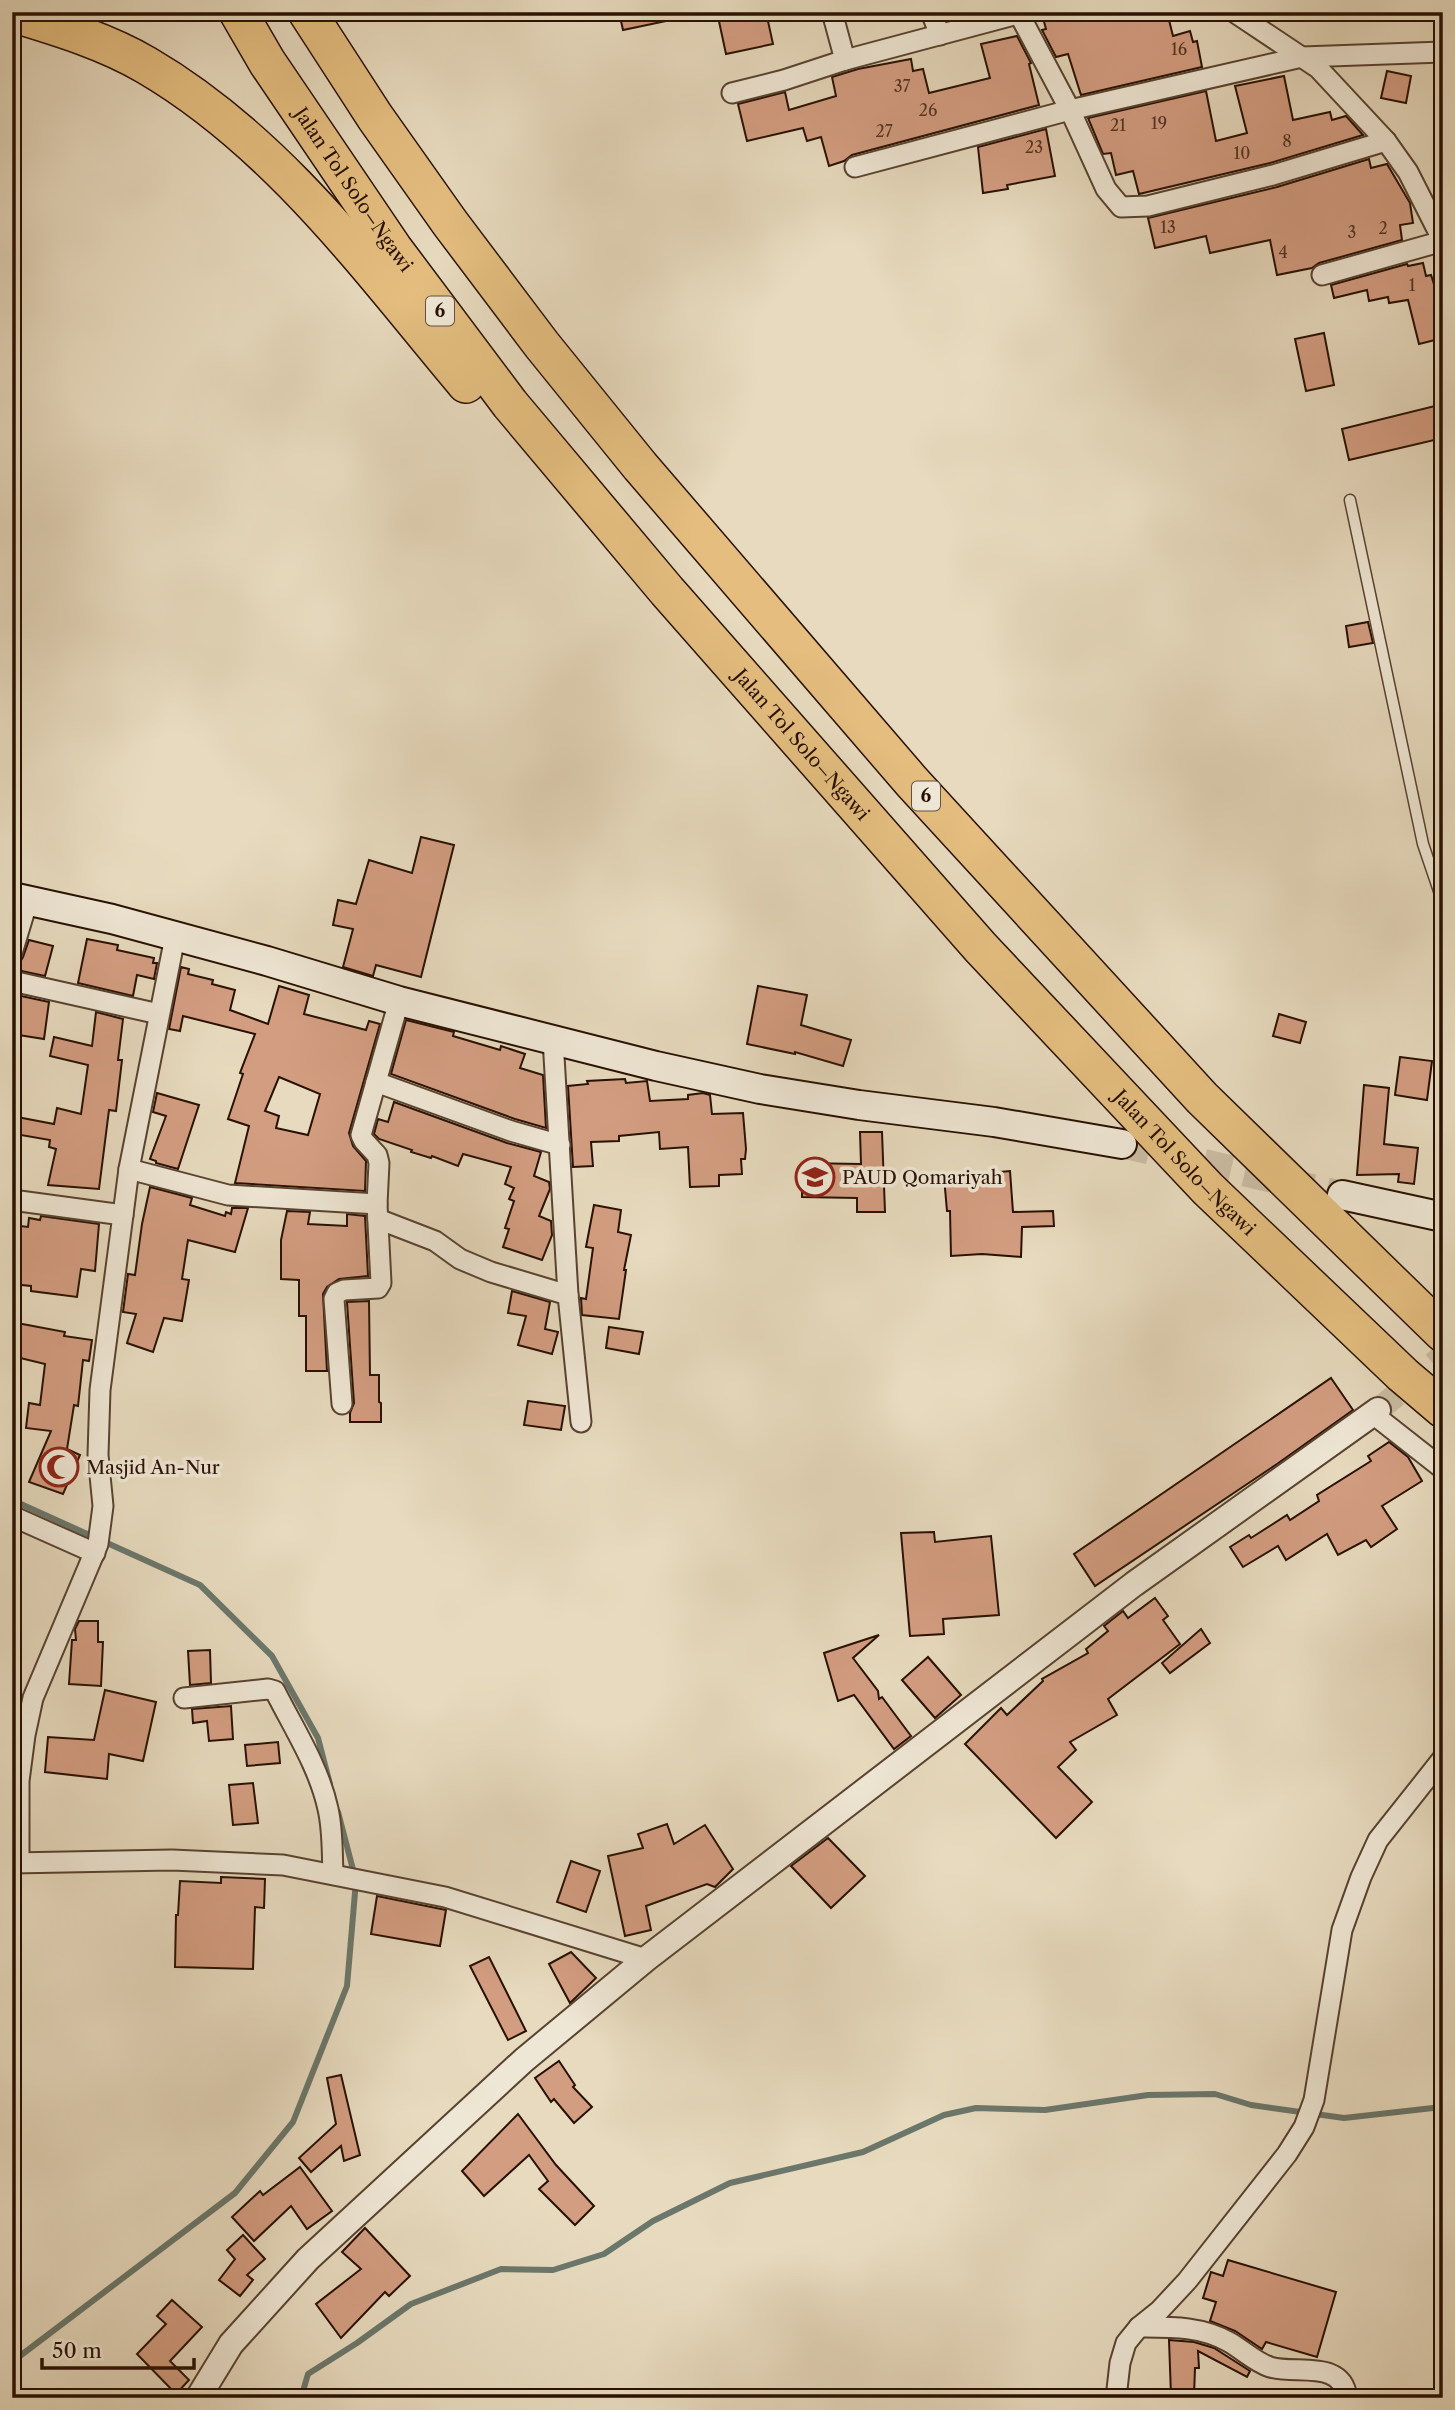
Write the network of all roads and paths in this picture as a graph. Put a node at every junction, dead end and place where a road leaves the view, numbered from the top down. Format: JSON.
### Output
{"nodes":[{"id":1,"x":238,"y":12,"type":"edge"},
{"id":2,"x":307,"y":12,"type":"edge"},
{"id":3,"x":331,"y":12,"type":"edge"},
{"id":4,"x":832,"y":12,"type":"edge"},
{"id":5,"x":931,"y":12,"type":"edge"},
{"id":6,"x":1234,"y":12,"type":"edge"},
{"id":7,"x":12,"y":13,"type":"edge"},
{"id":8,"x":1022,"y":13,"type":"edge"},
{"id":9,"x":940,"y":35,"type":"junction"},
{"id":10,"x":1443,"y":52,"type":"edge"},
{"id":11,"x":1302,"y":57,"type":"junction"},
{"id":12,"x":845,"y":60,"type":"junction"},
{"id":13,"x":733,"y":93,"type":"dead end"},
{"id":14,"x":1070,"y":110,"type":"junction"},
{"id":15,"x":1386,"y":141,"type":"junction"},
{"id":16,"x":855,"y":167,"type":"dead end"},
{"id":17,"x":450,"y":223,"type":"junction"},
{"id":18,"x":1322,"y":275,"type":"dead end"},
{"id":19,"x":1350,"y":500,"type":"dead end"},
{"id":20,"x":667,"y":591,"type":"junction"},
{"id":21,"x":20,"y":898,"type":"edge"},
{"id":22,"x":1443,"y":902,"type":"edge"},
{"id":23,"x":175,"y":937,"type":"junction"},
{"id":24,"x":12,"y":953,"type":"edge"},
{"id":25,"x":12,"y":981,"type":"edge"},
{"id":26,"x":399,"y":1000,"type":"junction"},
{"id":27,"x":159,"y":1014,"type":"junction"},
{"id":28,"x":554,"y":1039,"type":"junction"},
{"id":29,"x":376,"y":1082,"type":"junction"},
{"id":30,"x":1122,"y":1144,"type":"tunnel mouth"},
{"id":31,"x":560,"y":1145,"type":"junction"},
{"id":32,"x":129,"y":1169,"type":"junction"},
{"id":33,"x":1342,"y":1195,"type":"tunnel mouth"},
{"id":34,"x":12,"y":1200,"type":"edge"},
{"id":35,"x":378,"y":1211,"type":"junction"},
{"id":36,"x":123,"y":1215,"type":"junction"},
{"id":37,"x":1443,"y":1217,"type":"edge"},
{"id":38,"x":568,"y":1295,"type":"junction"},
{"id":39,"x":1443,"y":1333,"type":"edge"},
{"id":40,"x":342,"y":1404,"type":"dead end"},
{"id":41,"x":1443,"y":1409,"type":"edge"},
{"id":42,"x":1375,"y":1412,"type":"joint"},
{"id":43,"x":581,"y":1422,"type":"dead end"},
{"id":44,"x":1443,"y":1469,"type":"edge"},
{"id":45,"x":12,"y":1516,"type":"edge"},
{"id":46,"x":96,"y":1549,"type":"junction"},
{"id":47,"x":184,"y":1698,"type":"dead end"},
{"id":48,"x":1443,"y":1758,"type":"edge"},
{"id":49,"x":15,"y":1863,"type":"edge"},
{"id":50,"x":336,"y":1875,"type":"junction"},
{"id":51,"x":646,"y":1959,"type":"junction"},
{"id":52,"x":1139,"y":2327,"type":"junction"},
{"id":53,"x":198,"y":2398,"type":"edge"},
{"id":54,"x":1116,"y":2398,"type":"edge"},
{"id":55,"x":1347,"y":2398,"type":"edge"}],
"edges":[{"from":1,"to":20,"type":"highway","name":"Jalan Tol Solo–Ngawi","number":"6"},
{"from":2,"to":17,"type":"highway","number":"6"},
{"from":3,"to":17,"type":"highway"},
{"from":4,"to":12,"type":"street"},
{"from":5,"to":9,"type":"street"},
{"from":6,"to":11,"type":"street"},
{"from":7,"to":20,"type":"highway"},
{"from":8,"to":9,"type":"street"},
{"from":8,"to":14,"type":"street"},
{"from":9,"to":12,"type":"street"},
{"from":10,"to":11,"type":"street"},
{"from":11,"to":14,"type":"street"},
{"from":11,"to":15,"type":"street"},
{"from":12,"to":13,"type":"street"},
{"from":14,"to":15,"type":"street"},
{"from":14,"to":16,"type":"street"},
{"from":15,"to":18,"type":"street"},
{"from":17,"to":39,"type":"highway","number":"6"},
{"from":19,"to":22,"type":"lane"},
{"from":20,"to":41,"type":"highway","name":"Jalan Tol Solo–Ngawi","number":"6"},
{"from":21,"to":23,"type":"main road"},
{"from":21,"to":24,"type":"street"},
{"from":23,"to":26,"type":"main road"},
{"from":23,"to":27,"type":"street"},
{"from":25,"to":27,"type":"street"},
{"from":26,"to":28,"type":"main road"},
{"from":26,"to":29,"type":"street"},
{"from":27,"to":32,"type":"street"},
{"from":28,"to":30,"type":"main road"},
{"from":28,"to":31,"type":"street"},
{"from":29,"to":31,"type":"street"},
{"from":29,"to":35,"type":"street"},
{"from":31,"to":38,"type":"street"},
{"from":32,"to":35,"type":"street"},
{"from":32,"to":36,"type":"street"},
{"from":33,"to":37,"type":"main road"},
{"from":34,"to":36,"type":"street"},
{"from":35,"to":38,"type":"street"},
{"from":35,"to":40,"type":"street"},
{"from":36,"to":46,"type":"street"},
{"from":38,"to":43,"type":"street"},
{"from":42,"to":44,"type":"street"},
{"from":42,"to":51,"type":"street"},
{"from":45,"to":46,"type":"street"},
{"from":46,"to":49,"type":"street"},
{"from":47,"to":50,"type":"street"},
{"from":48,"to":52,"type":"street"},
{"from":49,"to":50,"type":"street"},
{"from":50,"to":51,"type":"street"},
{"from":51,"to":53,"type":"street"},
{"from":52,"to":54,"type":"street"},
{"from":52,"to":55,"type":"street"}]}
